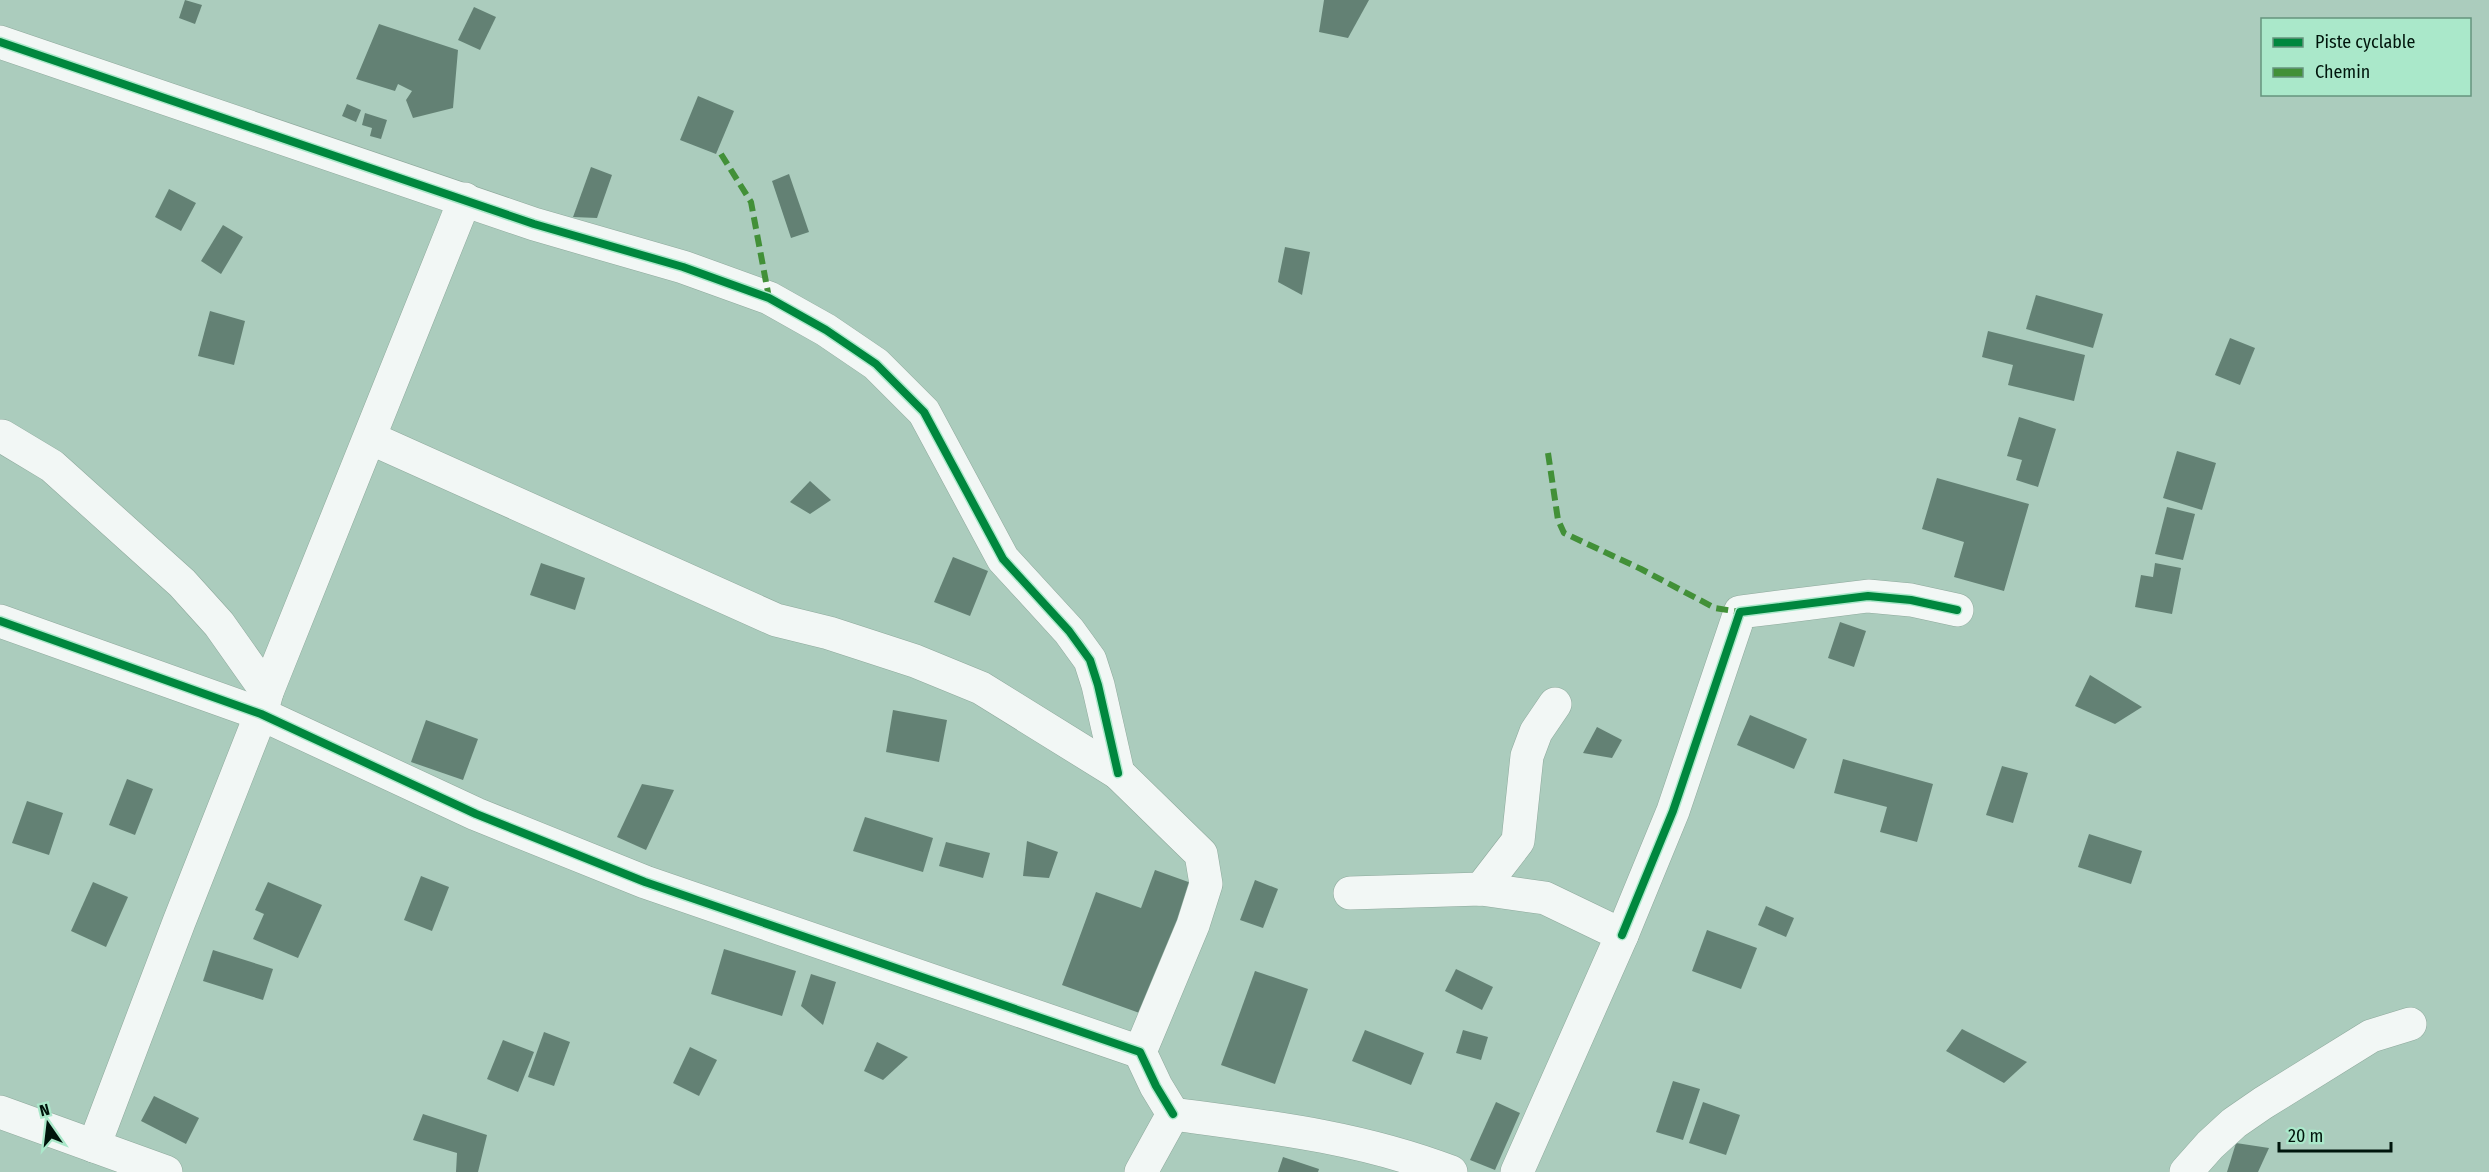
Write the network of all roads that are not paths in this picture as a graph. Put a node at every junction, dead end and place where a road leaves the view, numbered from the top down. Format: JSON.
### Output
{"nodes":[{"id":1,"x":0,"y":42,"type":"edge"},
{"id":2,"x":465,"y":199,"type":"junction"},
{"id":3,"x":2,"y":436,"type":"dead end"},
{"id":4,"x":370,"y":438,"type":"junction"},
{"id":5,"x":1957,"y":610,"type":"dead end"},
{"id":6,"x":0,"y":621,"type":"edge"},
{"id":7,"x":264,"y":703,"type":"junction"},
{"id":8,"x":1555,"y":704,"type":"dead end"},
{"id":9,"x":1118,"y":772,"type":"junction"},
{"id":10,"x":1481,"y":889,"type":"junction"},
{"id":11,"x":1350,"y":892,"type":"dead end"},
{"id":12,"x":1622,"y":935,"type":"junction"},
{"id":13,"x":2410,"y":1024,"type":"dead end"},
{"id":14,"x":1140,"y":1052,"type":"junction"},
{"id":15,"x":0,"y":1112,"type":"edge"},
{"id":16,"x":1173,"y":1114,"type":"junction"},
{"id":17,"x":94,"y":1146,"type":"junction"},
{"id":18,"x":166,"y":1172,"type":"edge"},
{"id":19,"x":1141,"y":1172,"type":"edge"},
{"id":20,"x":1451,"y":1172,"type":"edge"},
{"id":21,"x":1517,"y":1172,"type":"edge"},
{"id":22,"x":2186,"y":1172,"type":"edge"}],
"edges":[{"from":1,"to":2,"type":"street"},
{"from":2,"to":4,"type":"street"},
{"from":2,"to":9,"type":"street"},
{"from":3,"to":7,"type":"street"},
{"from":4,"to":7,"type":"street"},
{"from":4,"to":9,"type":"street"},
{"from":5,"to":12,"type":"street"},
{"from":6,"to":7,"type":"street"},
{"from":7,"to":14,"type":"street"},
{"from":7,"to":17,"type":"street"},
{"from":8,"to":10,"type":"street"},
{"from":9,"to":14,"type":"street"},
{"from":10,"to":11,"type":"street"},
{"from":10,"to":12,"type":"street"},
{"from":12,"to":21,"type":"street"},
{"from":13,"to":22,"type":"street"},
{"from":14,"to":16,"type":"street"},
{"from":15,"to":17,"type":"street"},
{"from":16,"to":19,"type":"street"},
{"from":16,"to":20,"type":"street"},
{"from":17,"to":18,"type":"street"}]}
